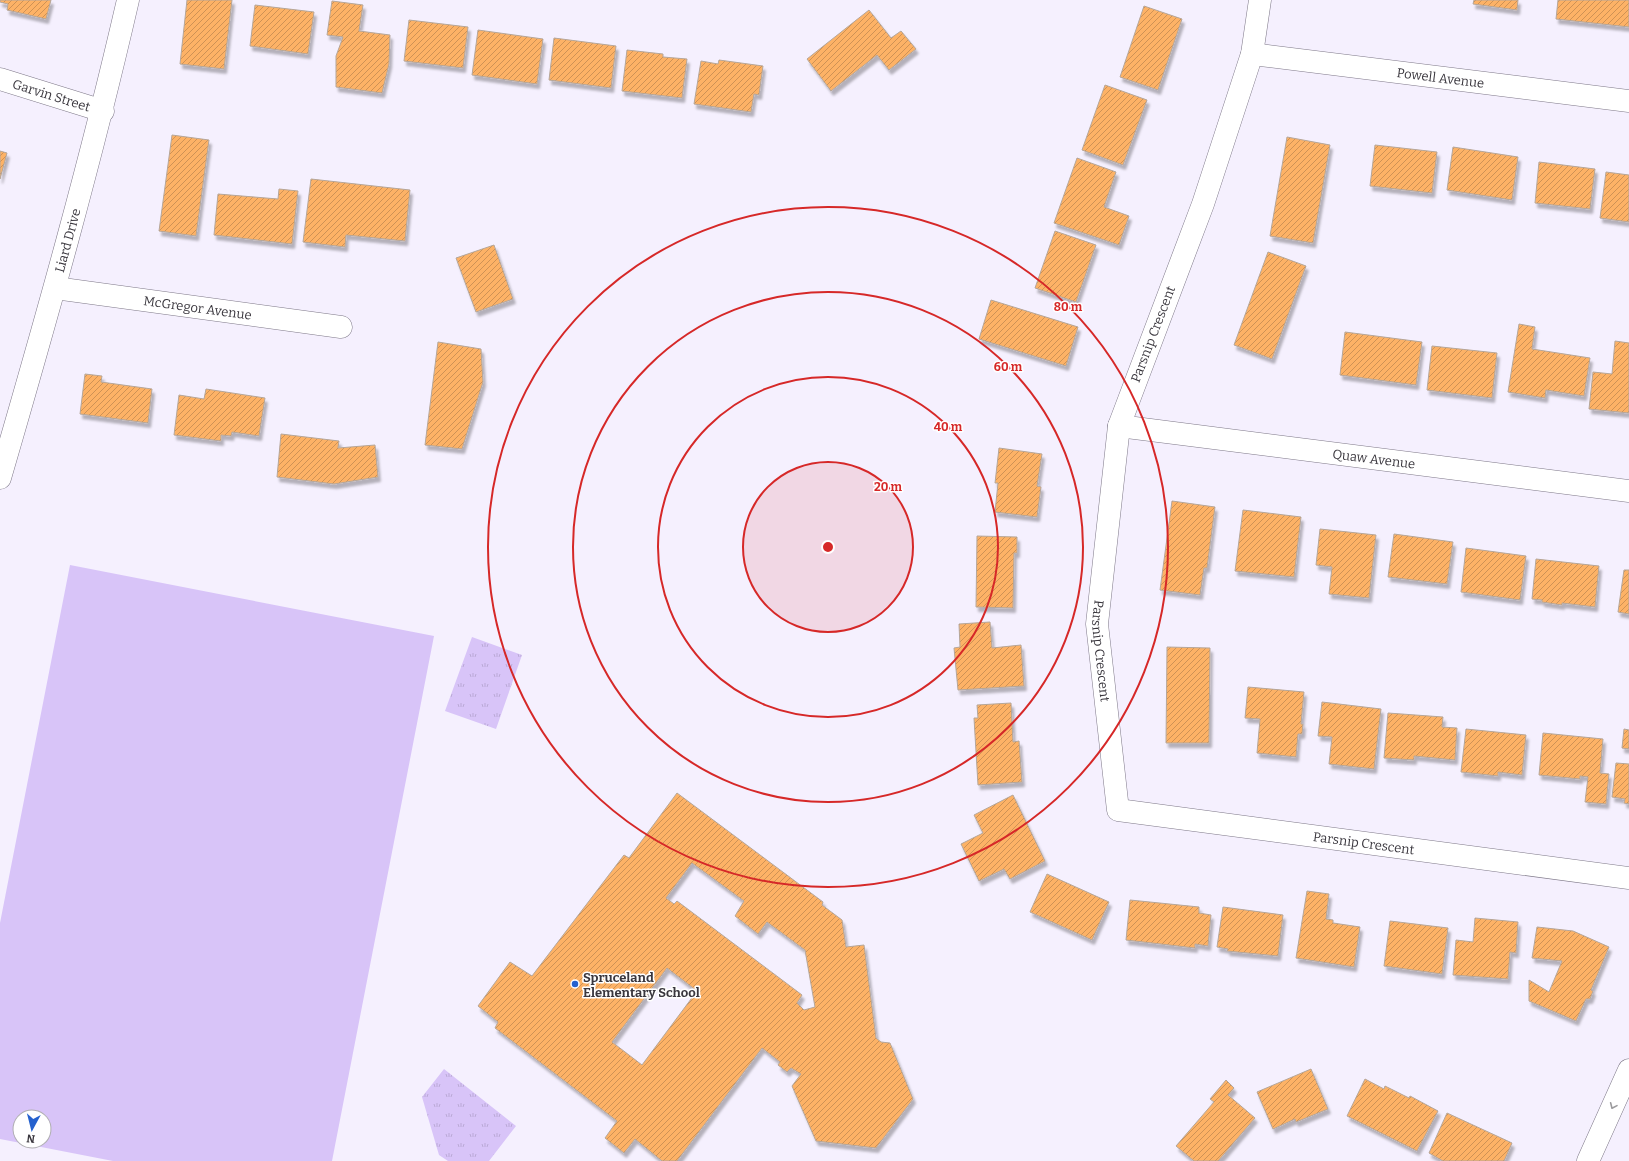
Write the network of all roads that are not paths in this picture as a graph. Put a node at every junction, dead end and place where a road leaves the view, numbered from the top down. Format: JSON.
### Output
{"nodes":[{"id":1,"x":128,"y":0,"type":"edge"},
{"id":2,"x":1260,"y":0,"type":"edge"},
{"id":3,"x":1252,"y":54,"type":"junction"},
{"id":4,"x":0,"y":79,"type":"edge"},
{"id":5,"x":1629,"y":101,"type":"edge"},
{"id":6,"x":103,"y":111,"type":"junction"},
{"id":7,"x":55,"y":288,"type":"junction"},
{"id":8,"x":342,"y":327,"type":"dead end"},
{"id":9,"x":1119,"y":426,"type":"junction"},
{"id":10,"x":0,"y":478,"type":"edge"},
{"id":11,"x":1629,"y":490,"type":"edge"},
{"id":12,"x":1629,"y":878,"type":"edge"},
{"id":13,"x":1629,"y":1070,"type":"edge"},
{"id":14,"x":1588,"y":1161,"type":"edge"}],
"edges":[{"from":1,"to":6,"type":"street","name":"Liard Drive"},
{"from":2,"to":3,"type":"street","name":"Parsnip Crescent"},
{"from":3,"to":5,"type":"street","name":"Powell Avenue"},
{"from":3,"to":9,"type":"street","name":"Parsnip Crescent"},
{"from":4,"to":6,"type":"street","name":"Garvin Street"},
{"from":6,"to":7,"type":"street","name":"Liard Drive"},
{"from":7,"to":8,"type":"street","name":"McGregor Avenue"},
{"from":7,"to":10,"type":"street","name":"Liard Drive"},
{"from":9,"to":11,"type":"street","name":"Quaw Avenue"},
{"from":9,"to":12,"type":"street","name":"Parsnip Crescent"},
{"from":13,"to":14,"type":"street","one_way":true}]}
